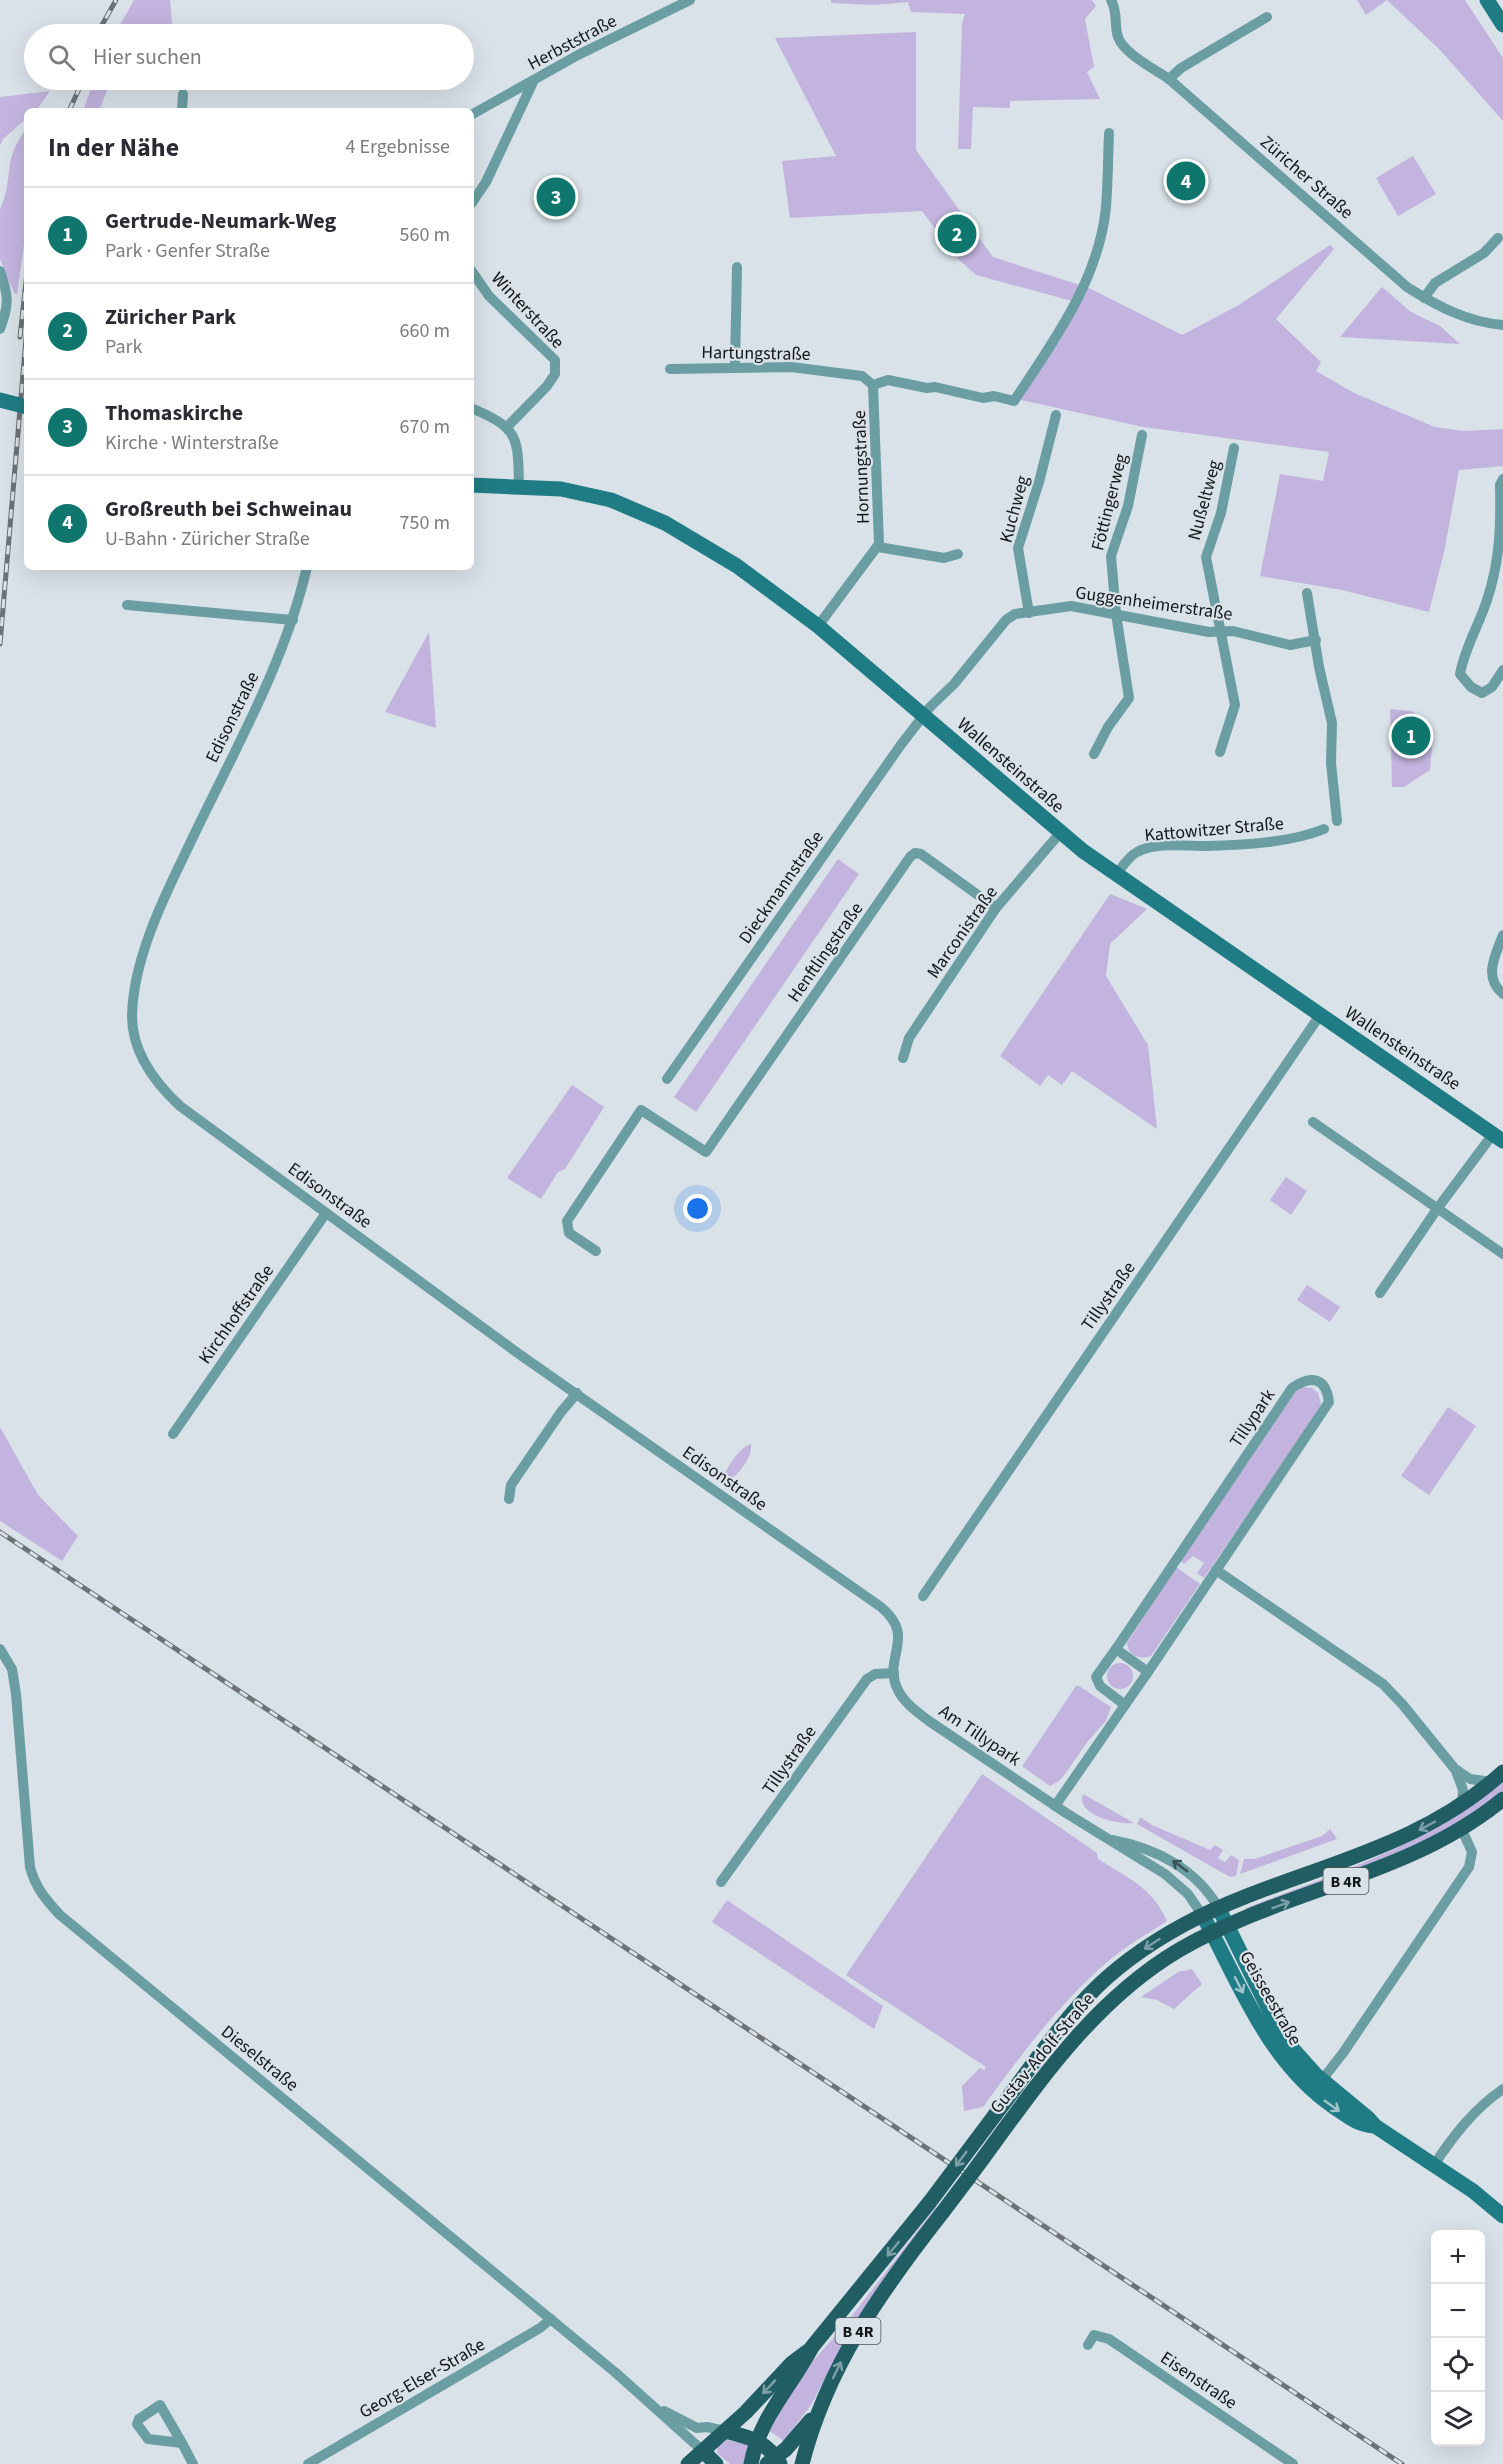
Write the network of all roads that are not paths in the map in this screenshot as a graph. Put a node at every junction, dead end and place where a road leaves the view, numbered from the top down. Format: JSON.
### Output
{"nodes":[{"id":1,"x":690,"y":0,"type":"edge"},
{"id":2,"x":1111,"y":0,"type":"edge"},
{"id":3,"x":1487,"y":0,"type":"edge"},
{"id":4,"x":1267,"y":17,"type":"dead end"},
{"id":5,"x":1503,"y":25,"type":"edge"},
{"id":6,"x":1169,"y":79,"type":"junction"},
{"id":7,"x":533,"y":81,"type":"junction"},
{"id":8,"x":183,"y":93,"type":"dead end"},
{"id":9,"x":182,"y":108,"type":"edge"},
{"id":10,"x":474,"y":113,"type":"edge"},
{"id":11,"x":1108,"y":133,"type":"dead end"},
{"id":12,"x":474,"y":200,"type":"edge"},
{"id":13,"x":1498,"y":238,"type":"dead end"},
{"id":14,"x":737,"y":267,"type":"dead end"},
{"id":15,"x":0,"y":271,"type":"edge"},
{"id":16,"x":474,"y":274,"type":"edge"},
{"id":17,"x":1424,"y":298,"type":"junction"},
{"id":18,"x":1503,"y":325,"type":"edge"},
{"id":19,"x":0,"y":330,"type":"edge"},
{"id":20,"x":735,"y":366,"type":"junction"},
{"id":21,"x":670,"y":369,"type":"dead end"},
{"id":22,"x":873,"y":385,"type":"junction"},
{"id":23,"x":0,"y":400,"type":"edge"},
{"id":24,"x":24,"y":406,"type":"edge"},
{"id":25,"x":474,"y":409,"type":"edge"},
{"id":26,"x":1056,"y":415,"type":"dead end"},
{"id":27,"x":507,"y":427,"type":"junction"},
{"id":28,"x":1142,"y":435,"type":"dead end"},
{"id":29,"x":1234,"y":448,"type":"dead end"},
{"id":30,"x":1503,"y":479,"type":"edge"},
{"id":31,"x":474,"y":485,"type":"edge"},
{"id":32,"x":519,"y":486,"type":"junction"},
{"id":33,"x":878,"y":547,"type":"junction"},
{"id":34,"x":958,"y":554,"type":"dead end"},
{"id":35,"x":1500,"y":564,"type":"edge"},
{"id":36,"x":306,"y":570,"type":"edge"},
{"id":37,"x":1307,"y":593,"type":"dead end"},
{"id":38,"x":127,"y":605,"type":"dead end"},
{"id":39,"x":1029,"y":613,"type":"junction"},
{"id":40,"x":1116,"y":614,"type":"junction"},
{"id":41,"x":293,"y":620,"type":"junction"},
{"id":42,"x":818,"y":626,"type":"junction"},
{"id":43,"x":1220,"y":632,"type":"junction"},
{"id":44,"x":1316,"y":640,"type":"junction"},
{"id":45,"x":1503,"y":670,"type":"edge"},
{"id":46,"x":923,"y":715,"type":"junction"},
{"id":47,"x":1220,"y":752,"type":"dead end"},
{"id":48,"x":1094,"y":754,"type":"dead end"},
{"id":49,"x":1337,"y":821,"type":"dead end"},
{"id":50,"x":1324,"y":829,"type":"dead end"},
{"id":51,"x":1060,"y":833,"type":"junction"},
{"id":52,"x":1116,"y":875,"type":"junction"},
{"id":53,"x":996,"y":908,"type":"junction"},
{"id":54,"x":1503,"y":935,"type":"edge"},
{"id":55,"x":1503,"y":994,"type":"edge"},
{"id":56,"x":1320,"y":1015,"type":"junction"},
{"id":57,"x":903,"y":1059,"type":"dead end"},
{"id":58,"x":667,"y":1079,"type":"dead end"},
{"id":59,"x":1313,"y":1122,"type":"dead end"},
{"id":60,"x":1498,"y":1138,"type":"edge"},
{"id":61,"x":1437,"y":1209,"type":"junction"},
{"id":62,"x":326,"y":1212,"type":"junction"},
{"id":63,"x":596,"y":1251,"type":"dead end"},
{"id":64,"x":1503,"y":1254,"type":"edge"},
{"id":65,"x":1380,"y":1293,"type":"dead end"},
{"id":66,"x":577,"y":1393,"type":"junction"},
{"id":67,"x":173,"y":1434,"type":"dead end"},
{"id":68,"x":510,"y":1499,"type":"dead end"},
{"id":69,"x":1216,"y":1570,"type":"junction"},
{"id":70,"x":923,"y":1596,"type":"dead end"},
{"id":71,"x":0,"y":1649,"type":"edge"},
{"id":72,"x":1116,"y":1649,"type":"junction"},
{"id":73,"x":1148,"y":1672,"type":"junction"},
{"id":74,"x":894,"y":1673,"type":"junction"},
{"id":75,"x":1125,"y":1705,"type":"junction"},
{"id":76,"x":1454,"y":1768,"type":"junction"},
{"id":77,"x":1498,"y":1777,"type":"edge"},
{"id":78,"x":1503,"y":1799,"type":"edge"},
{"id":79,"x":1462,"y":1805,"type":"junction"},
{"id":80,"x":1054,"y":1806,"type":"junction"},
{"id":81,"x":1462,"y":1830,"type":"junction"},
{"id":82,"x":1107,"y":1839,"type":"junction"},
{"id":83,"x":721,"y":1882,"type":"dead end"},
{"id":84,"x":1219,"y":1909,"type":"junction"},
{"id":85,"x":1203,"y":1916,"type":"junction"},
{"id":86,"x":1227,"y":1926,"type":"junction"},
{"id":87,"x":1212,"y":1933,"type":"junction"},
{"id":88,"x":1317,"y":2086,"type":"junction"},
{"id":89,"x":1503,"y":2089,"type":"edge"},
{"id":90,"x":1434,"y":2165,"type":"junction"},
{"id":91,"x":1503,"y":2216,"type":"edge"},
{"id":92,"x":551,"y":2319,"type":"junction"},
{"id":93,"x":1088,"y":2345,"type":"dead end"},
{"id":94,"x":812,"y":2348,"type":"junction"},
{"id":95,"x":655,"y":2406,"type":"junction"},
{"id":96,"x":819,"y":2408,"type":"junction"},
{"id":97,"x":697,"y":2428,"type":"junction"},
{"id":98,"x":725,"y":2431,"type":"junction"},
{"id":99,"x":757,"y":2440,"type":"junction"},
{"id":100,"x":182,"y":2443,"type":"dead end"},
{"id":101,"x":705,"y":2457,"type":"edge"},
{"id":102,"x":774,"y":2462,"type":"edge"},
{"id":103,"x":194,"y":2464,"type":"edge"},
{"id":104,"x":308,"y":2464,"type":"edge"},
{"id":105,"x":688,"y":2464,"type":"edge"},
{"id":106,"x":716,"y":2464,"type":"edge"},
{"id":107,"x":751,"y":2464,"type":"edge"},
{"id":108,"x":802,"y":2464,"type":"edge"},
{"id":109,"x":1293,"y":2464,"type":"edge"}],
"edges":[{"from":1,"to":7,"type":"street","name":"Herbststraße"},
{"from":2,"to":6,"type":"street","name":"Züricher Straße"},
{"from":3,"to":5,"type":"street"},
{"from":4,"to":6,"type":"street"},
{"from":6,"to":17,"type":"street","name":"Züricher Straße"},
{"from":7,"to":10,"type":"street","name":"Herbststraße"},
{"from":7,"to":12,"type":"street"},
{"from":8,"to":9,"type":"street"},
{"from":11,"to":22,"type":"street","name":"Hartungstraße"},
{"from":13,"to":17,"type":"street"},
{"from":14,"to":20,"type":"street"},
{"from":15,"to":19,"type":"street"},
{"from":16,"to":27,"type":"street","name":"Winterstraße"},
{"from":17,"to":18,"type":"street","name":"Züricher Straße"},
{"from":20,"to":21,"type":"street","name":"Hartungstraße"},
{"from":20,"to":22,"type":"street","name":"Hartungstraße"},
{"from":22,"to":33,"type":"street","name":"Hornungstraße"},
{"from":23,"to":24,"type":"street","bridge":true},
{"from":25,"to":27,"type":"street"},
{"from":26,"to":39,"type":"street","name":"Kuchweg"},
{"from":27,"to":32,"type":"street"},
{"from":28,"to":40,"type":"street","name":"Föttingerweg"},
{"from":29,"to":43,"type":"street","name":"Nußeltweg"},
{"from":30,"to":35,"type":"street"},
{"from":31,"to":32,"type":"street","name":"Wallensteinstraße"},
{"from":32,"to":42,"type":"street","name":"Wallensteinstraße"},
{"from":33,"to":34,"type":"street","name":"Hornungstraße"},
{"from":33,"to":42,"type":"street","name":"Hornungstraße"},
{"from":35,"to":45,"type":"street"},
{"from":36,"to":41,"type":"street","name":"Edisonstraße"},
{"from":37,"to":44,"type":"street"},
{"from":38,"to":41,"type":"street"},
{"from":39,"to":40,"type":"street","name":"Guggenheimerstraße"},
{"from":39,"to":46,"type":"street","name":"Guggenheimerstraße"},
{"from":40,"to":43,"type":"street","name":"Guggenheimerstraße"},
{"from":40,"to":48,"type":"street","name":"Föttingerweg"},
{"from":41,"to":62,"type":"street","name":"Edisonstraße"},
{"from":42,"to":46,"type":"street","name":"Wallensteinstraße"},
{"from":43,"to":44,"type":"street","name":"Guggenheimerstraße"},
{"from":43,"to":47,"type":"street","name":"Nußeltweg"},
{"from":44,"to":49,"type":"street"},
{"from":46,"to":51,"type":"street","name":"Wallensteinstraße"},
{"from":46,"to":58,"type":"street","name":"Dieckmannstraße"},
{"from":50,"to":52,"type":"street","name":"Kattowitzer Straße"},
{"from":51,"to":52,"type":"street","name":"Wallensteinstraße"},
{"from":51,"to":53,"type":"street","name":"Marconistraße"},
{"from":52,"to":56,"type":"street","name":"Wallensteinstraße"},
{"from":53,"to":57,"type":"street","name":"Marconistraße"},
{"from":53,"to":63,"type":"street","name":"Henftlingstraße"},
{"from":54,"to":55,"type":"street"},
{"from":56,"to":60,"type":"street","name":"Wallensteinstraße"},
{"from":56,"to":70,"type":"street","name":"Tillystraße"},
{"from":59,"to":61,"type":"street"},
{"from":60,"to":61,"type":"street"},
{"from":61,"to":64,"type":"street"},
{"from":61,"to":65,"type":"street"},
{"from":62,"to":66,"type":"street","name":"Edisonstraße"},
{"from":62,"to":67,"type":"street","name":"Kirchhoffstraße"},
{"from":66,"to":68,"type":"street"},
{"from":66,"to":74,"type":"street","name":"Edisonstraße"},
{"from":69,"to":72,"type":"street","name":"Tillypark"},
{"from":69,"to":73,"type":"street","name":"Tillypark"},
{"from":69,"to":76,"type":"street"},
{"from":71,"to":92,"type":"street","name":"Dieselstraße"},
{"from":72,"to":73,"type":"street"},
{"from":72,"to":75,"type":"street","name":"Tillypark"},
{"from":73,"to":75,"type":"street","name":"Tillypark"},
{"from":74,"to":80,"type":"street","name":"Am Tillypark"},
{"from":74,"to":83,"type":"street","name":"Tillystraße"},
{"from":75,"to":80,"type":"street","name":"Tillypark"},
{"from":76,"to":77,"type":"street"},
{"from":76,"to":79,"type":"street"},
{"from":77,"to":79,"type":"main road","name":"Gustav-Adolf-Straße","number":"B 4R"},
{"from":78,"to":81,"type":"main road","name":"Gustav-Adolf-Straße","number":"B 4R"},
{"from":79,"to":84,"type":"main road","name":"Gustav-Adolf-Straße","number":"B 4R","one_way":true},
{"from":80,"to":82,"type":"street","name":"Am Tillypark"},
{"from":86,"to":81,"type":"main road","name":"Gustav-Adolf-Straße","number":"B 4R","one_way":true},
{"from":81,"to":88,"type":"street"},
{"from":84,"to":82,"type":"street","name":"Am Tillypark","one_way":true},
{"from":82,"to":85,"type":"street","name":"Am Tillypark"},
{"from":84,"to":85,"type":"main road","name":"Gustav-Adolf-Straße","number":"B 4R"},
{"from":84,"to":86,"type":"street","name":"Geisseestraße"},
{"from":85,"to":87,"type":"street","name":"Geisseestraße"},
{"from":85,"to":94,"type":"main road","name":"Gustav-Adolf-Straße","number":"B 4R","one_way":true,"bridge":true},
{"from":86,"to":87,"type":"main road","name":"Gustav-Adolf-Straße","number":"B 4R"},
{"from":86,"to":88,"type":"street","name":"Geisseestraße"},
{"from":87,"to":88,"type":"street","name":"Geisseestraße","one_way":true},
{"from":96,"to":87,"type":"main road","name":"Gustav-Adolf-Straße","number":"B 4R","one_way":true,"bridge":true},
{"from":88,"to":90,"type":"street","name":"Geisseestraße"},
{"from":89,"to":90,"type":"street"},
{"from":90,"to":91,"type":"street","name":"Geisseestraße"},
{"from":92,"to":95,"type":"street","name":"Dieselstraße"},
{"from":92,"to":104,"type":"street","name":"Georg-Elser-Straße"},
{"from":93,"to":109,"type":"street","name":"Eisenstraße"},
{"from":94,"to":98,"type":"main road","name":"Gustav-Adolf-Straße","one_way":true},
{"from":94,"to":99,"type":"main road","name":"Gustav-Adolf-Straße","number":"B 4R"},
{"from":95,"to":97,"type":"street","name":"Dieselstraße"},
{"from":95,"to":101,"type":"street","name":"Dieselstraße"},
{"from":96,"to":102,"type":"main road"},
{"from":96,"to":108,"type":"main road","name":"Gustav-Adolf-Straße","number":"B 4R"},
{"from":97,"to":98,"type":"street","name":"Dieselstraße"},
{"from":97,"to":101,"type":"street"},
{"from":98,"to":99,"type":"main road"},
{"from":98,"to":101,"type":"main road","name":"Gustav-Adolf-Straße"},
{"from":99,"to":102,"type":"main road"},
{"from":99,"to":107,"type":"main road","name":"Gustav-Adolf-Straße","number":"B 4R"},
{"from":100,"to":103,"type":"street"},
{"from":101,"to":105,"type":"main road","name":"Gustav-Adolf-Straße"},
{"from":101,"to":106,"type":"main road"}]}
